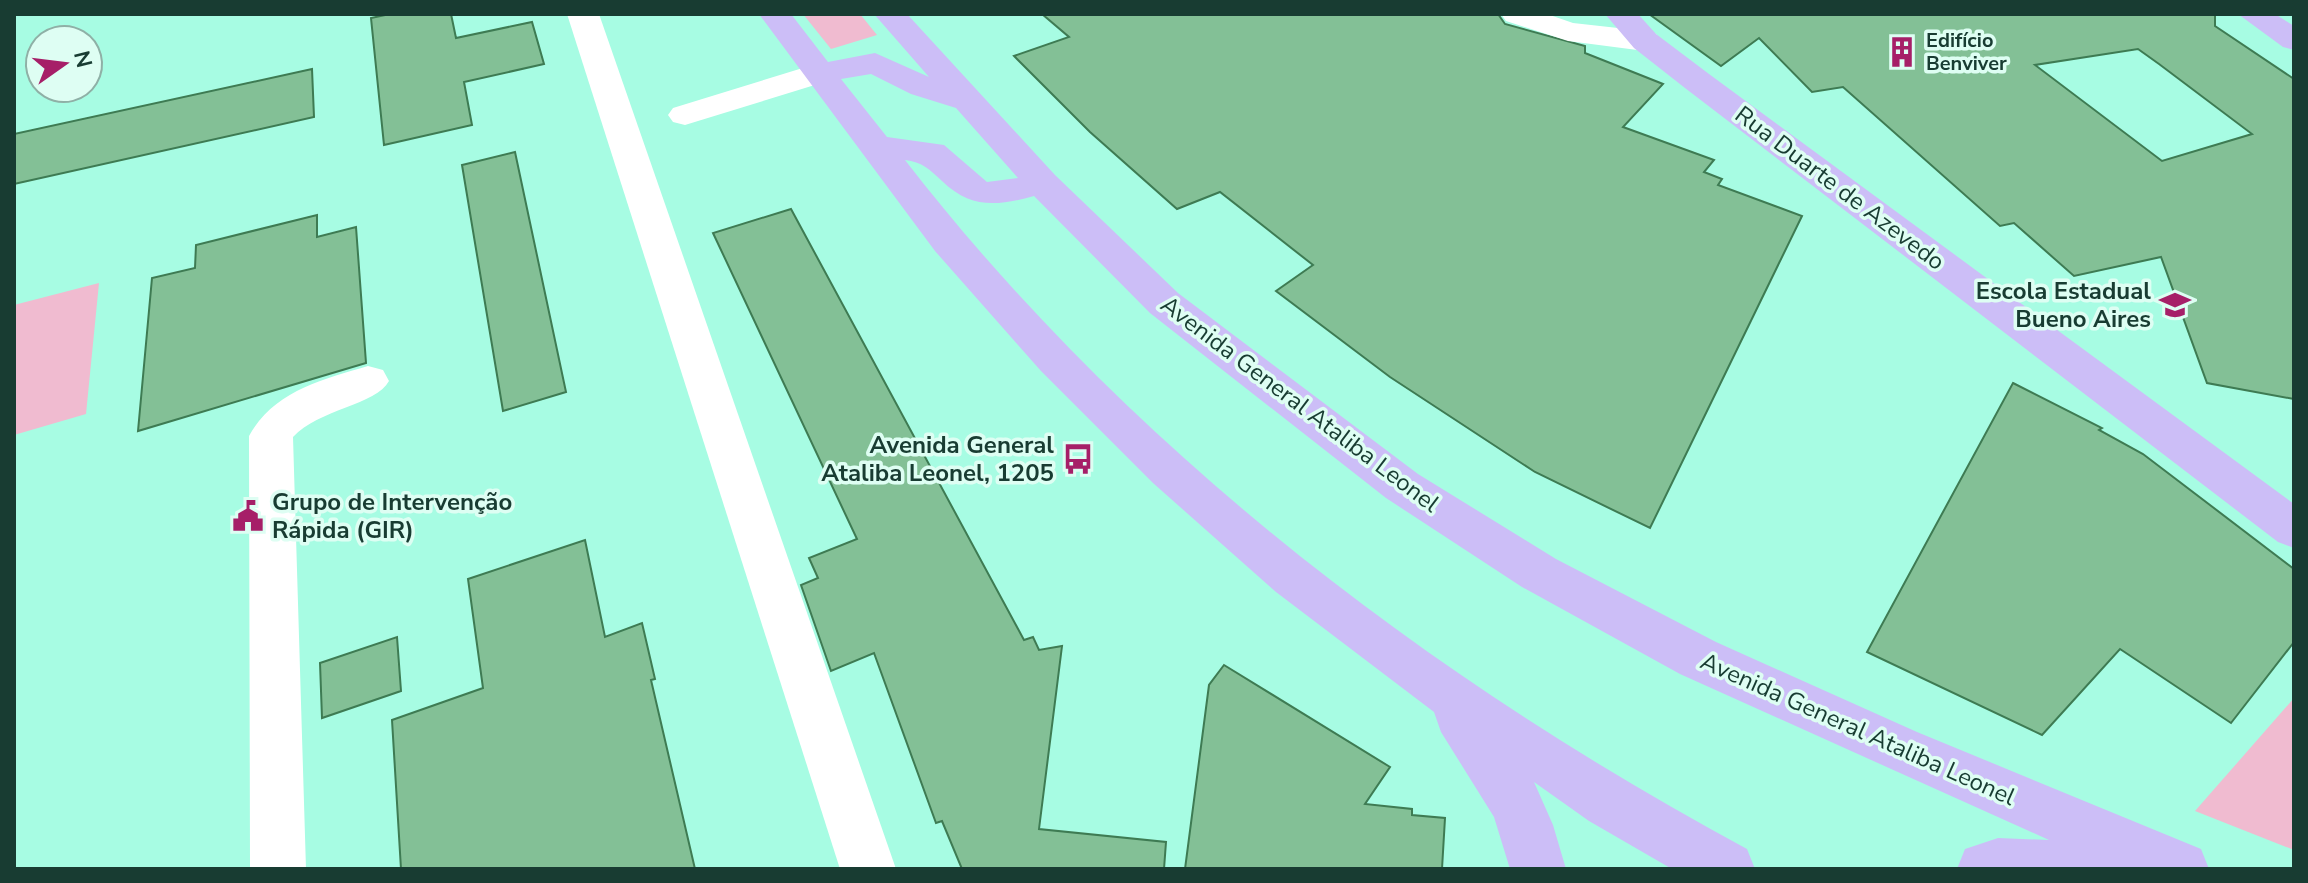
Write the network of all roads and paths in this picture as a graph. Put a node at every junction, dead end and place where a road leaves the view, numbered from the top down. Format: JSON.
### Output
{"nodes":[{"id":1,"x":583,"y":14,"type":"edge"},
{"id":2,"x":775,"y":14,"type":"edge"},
{"id":3,"x":890,"y":14,"type":"edge"},
{"id":4,"x":1517,"y":14,"type":"edge"},
{"id":5,"x":2254,"y":14,"type":"edge"},
{"id":6,"x":1633,"y":28,"type":"edge"},
{"id":7,"x":2294,"y":40,"type":"edge"},
{"id":8,"x":819,"y":73,"type":"junction"},
{"id":9,"x":967,"y":101,"type":"junction"},
{"id":10,"x":685,"y":115,"type":"dead end"},
{"id":11,"x":875,"y":146,"type":"junction"},
{"id":12,"x":1042,"y":183,"type":"junction"},
{"id":13,"x":368,"y":381,"type":"dead end"},
{"id":14,"x":2294,"y":529,"type":"edge"},
{"id":15,"x":1436,"y":684,"type":"junction"},
{"id":16,"x":278,"y":869,"type":"edge"},
{"id":17,"x":868,"y":869,"type":"edge"},
{"id":18,"x":1538,"y":869,"type":"edge"},
{"id":19,"x":1727,"y":869,"type":"edge"},
{"id":20,"x":1985,"y":869,"type":"edge"},
{"id":21,"x":2084,"y":869,"type":"edge"},
{"id":22,"x":2181,"y":869,"type":"edge"}],
"edges":[{"from":1,"to":17,"type":"street"},
{"from":2,"to":8,"type":"main road"},
{"from":3,"to":9,"type":"main road","name":"Avenida General Ataliba Leonel"},
{"from":4,"to":6,"type":"street"},
{"from":5,"to":7,"type":"main road"},
{"from":6,"to":14,"type":"main road","name":"Rua Duarte de Azevedo"},
{"from":8,"to":9,"type":"main road"},
{"from":8,"to":10,"type":"street"},
{"from":8,"to":11,"type":"main road"},
{"from":9,"to":12,"type":"main road","name":"Avenida General Ataliba Leonel"},
{"from":11,"to":12,"type":"main road"},
{"from":11,"to":15,"type":"main road"},
{"from":12,"to":22,"type":"main road","name":"Avenida General Ataliba Leonel"},
{"from":13,"to":16,"type":"street"},
{"from":15,"to":18,"type":"main road"},
{"from":15,"to":19,"type":"main road"},
{"from":20,"to":21,"type":"main road"}]}
